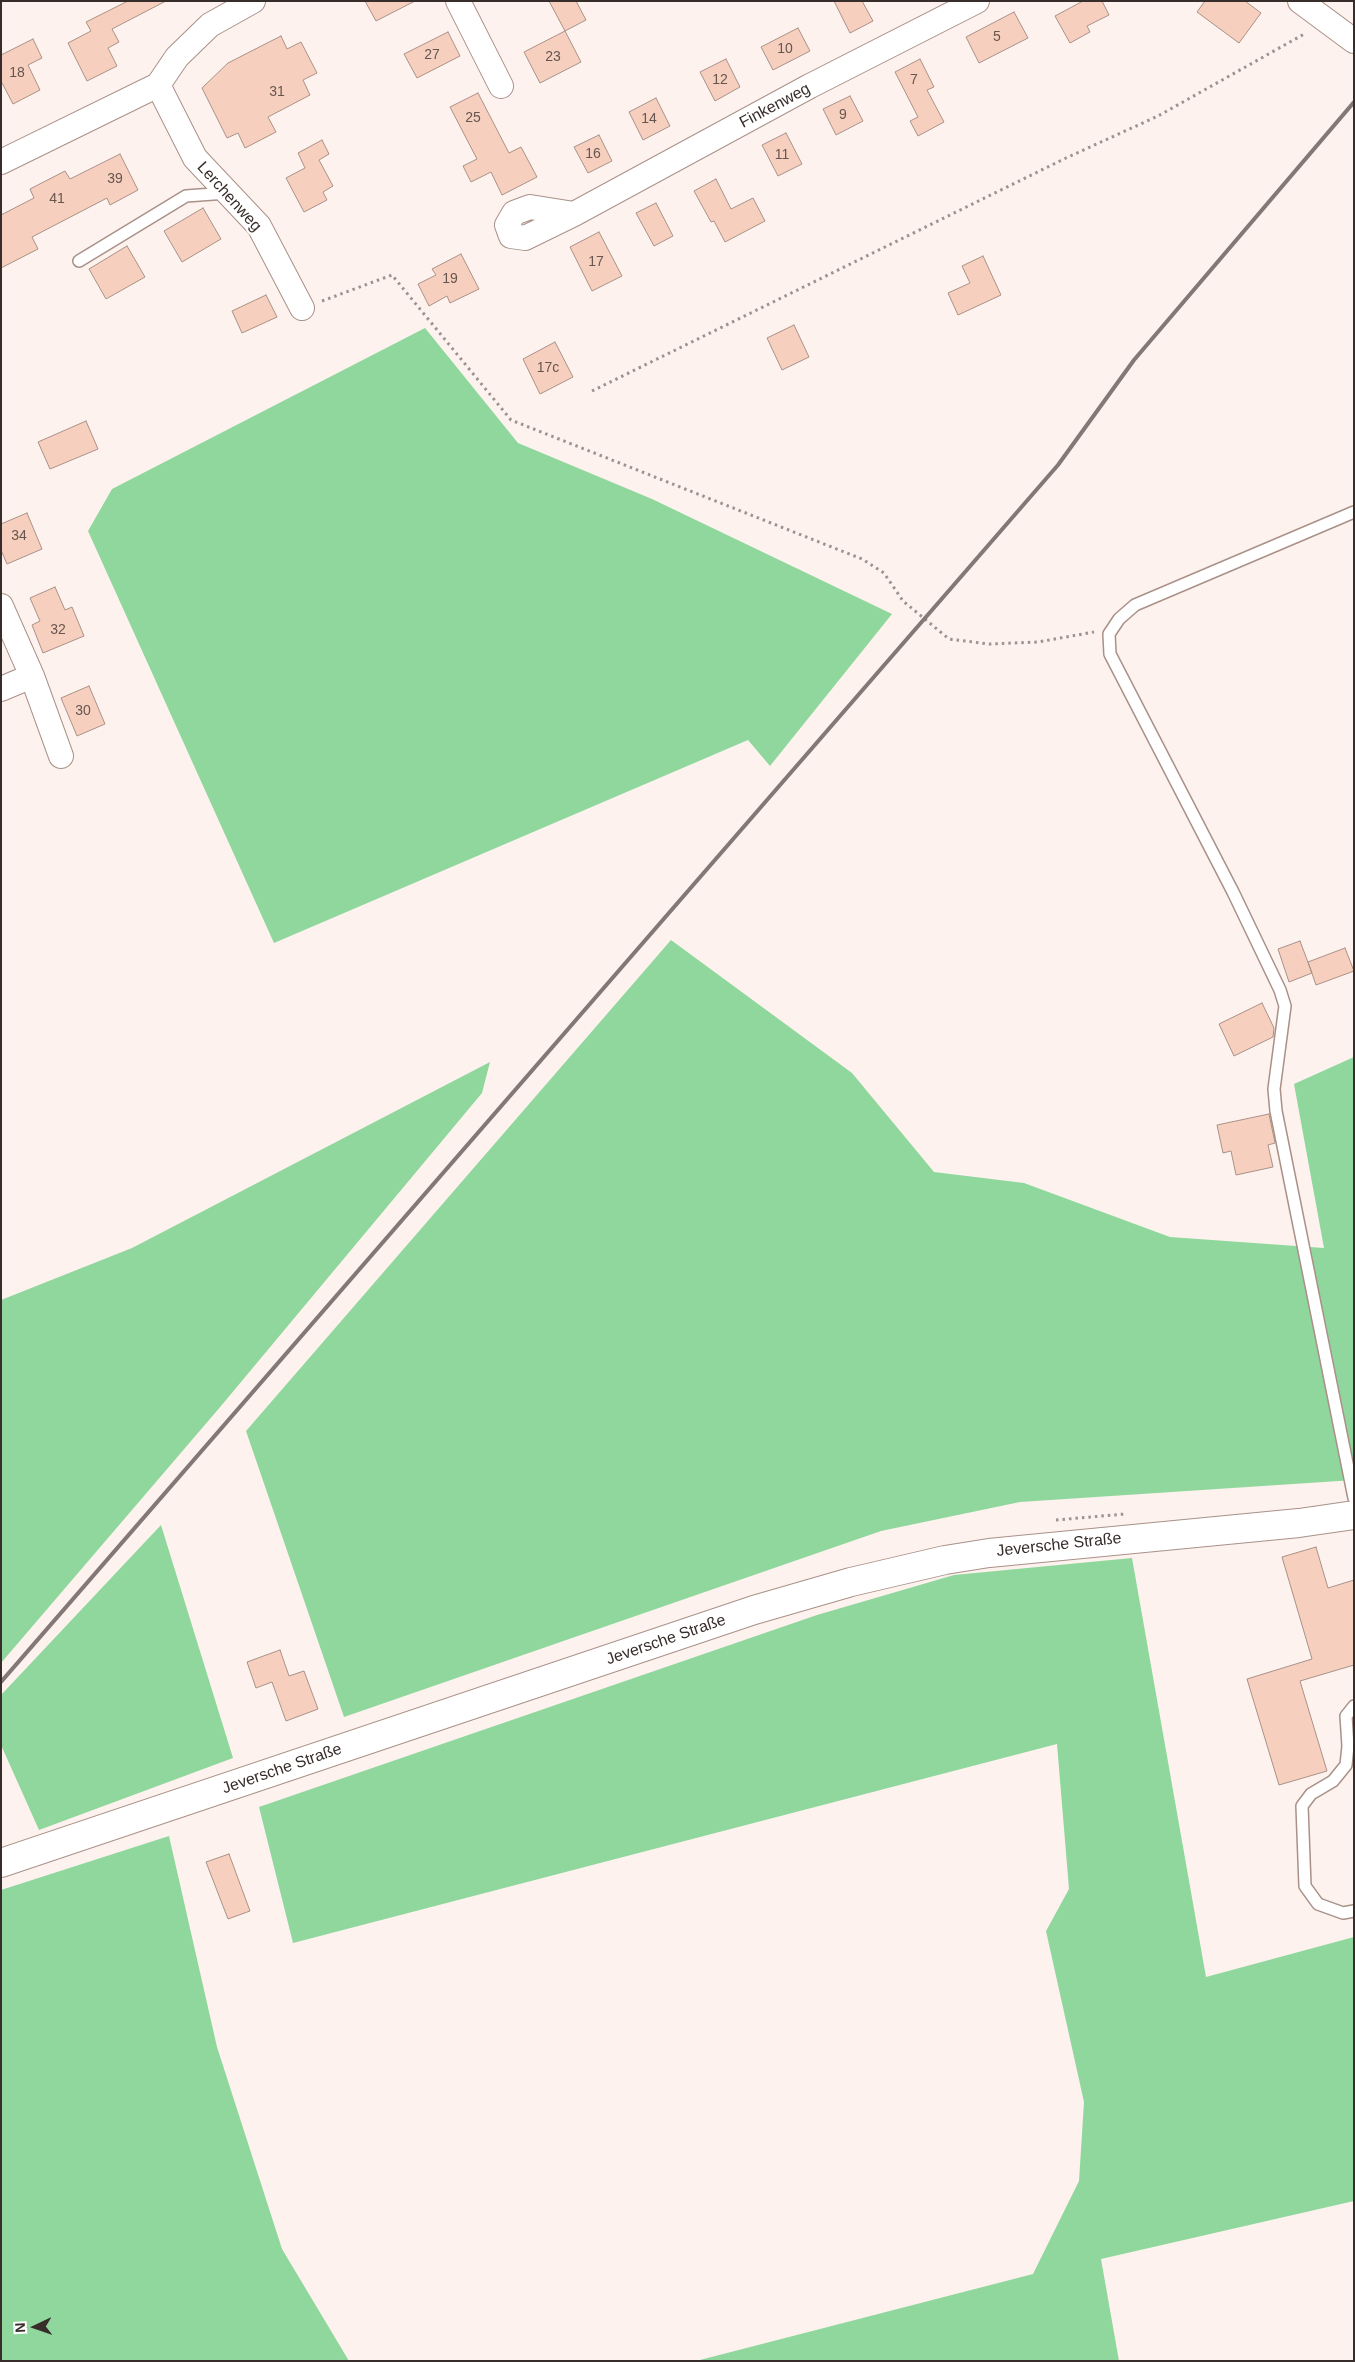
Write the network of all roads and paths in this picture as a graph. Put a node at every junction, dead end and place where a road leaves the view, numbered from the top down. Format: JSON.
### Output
{"nodes":[{"id":1,"x":253,"y":1,"type":"edge"},
{"id":2,"x":458,"y":1,"type":"edge"},
{"id":3,"x":977,"y":1,"type":"edge"},
{"id":4,"x":1300,"y":1,"type":"edge"},
{"id":5,"x":1328,"y":21,"type":"junction"},
{"id":6,"x":1354,"y":41,"type":"edge"},
{"id":7,"x":158,"y":85,"type":"junction"},
{"id":8,"x":501,"y":86,"type":"dead end"},
{"id":9,"x":1,"y":162,"type":"edge"},
{"id":10,"x":228,"y":193,"type":"junction"},
{"id":11,"x":574,"y":214,"type":"dead end"},
{"id":12,"x":79,"y":261,"type":"dead end"},
{"id":13,"x":302,"y":308,"type":"joint"},
{"id":14,"x":592,"y":391,"type":"dead end"},
{"id":15,"x":1354,"y":512,"type":"edge"},
{"id":16,"x":1,"y":606,"type":"edge"},
{"id":17,"x":1112,"y":629,"type":"junction"},
{"id":18,"x":32,"y":676,"type":"junction"},
{"id":19,"x":1,"y":689,"type":"edge"},
{"id":20,"x":61,"y":756,"type":"dead end"},
{"id":21,"x":1354,"y":1498,"type":"edge"},
{"id":22,"x":1354,"y":1516,"type":"edge"},
{"id":23,"x":1354,"y":1706,"type":"edge"},
{"id":24,"x":1,"y":1863,"type":"edge"},
{"id":25,"x":1354,"y":1911,"type":"edge"}],
"edges":[{"from":1,"to":7,"type":"street"},
{"from":2,"to":8,"type":"street"},
{"from":3,"to":11,"type":"street","name":"Finkenweg"},
{"from":4,"to":5,"type":"street"},
{"from":5,"to":6,"type":"street"},
{"from":5,"to":14,"type":"path"},
{"from":7,"to":9,"type":"street"},
{"from":7,"to":10,"type":"street","name":"Lerchenweg"},
{"from":10,"to":12,"type":"lane"},
{"from":10,"to":13,"type":"street","name":"Lerchenweg"},
{"from":13,"to":17,"type":"path"},
{"from":15,"to":17,"type":"lane"},
{"from":16,"to":18,"type":"street"},
{"from":17,"to":21,"type":"lane"},
{"from":18,"to":19,"type":"street"},
{"from":18,"to":20,"type":"street"},
{"from":22,"to":24,"type":"street","name":"Jeversche Straße"},
{"from":23,"to":25,"type":"lane"}]}
